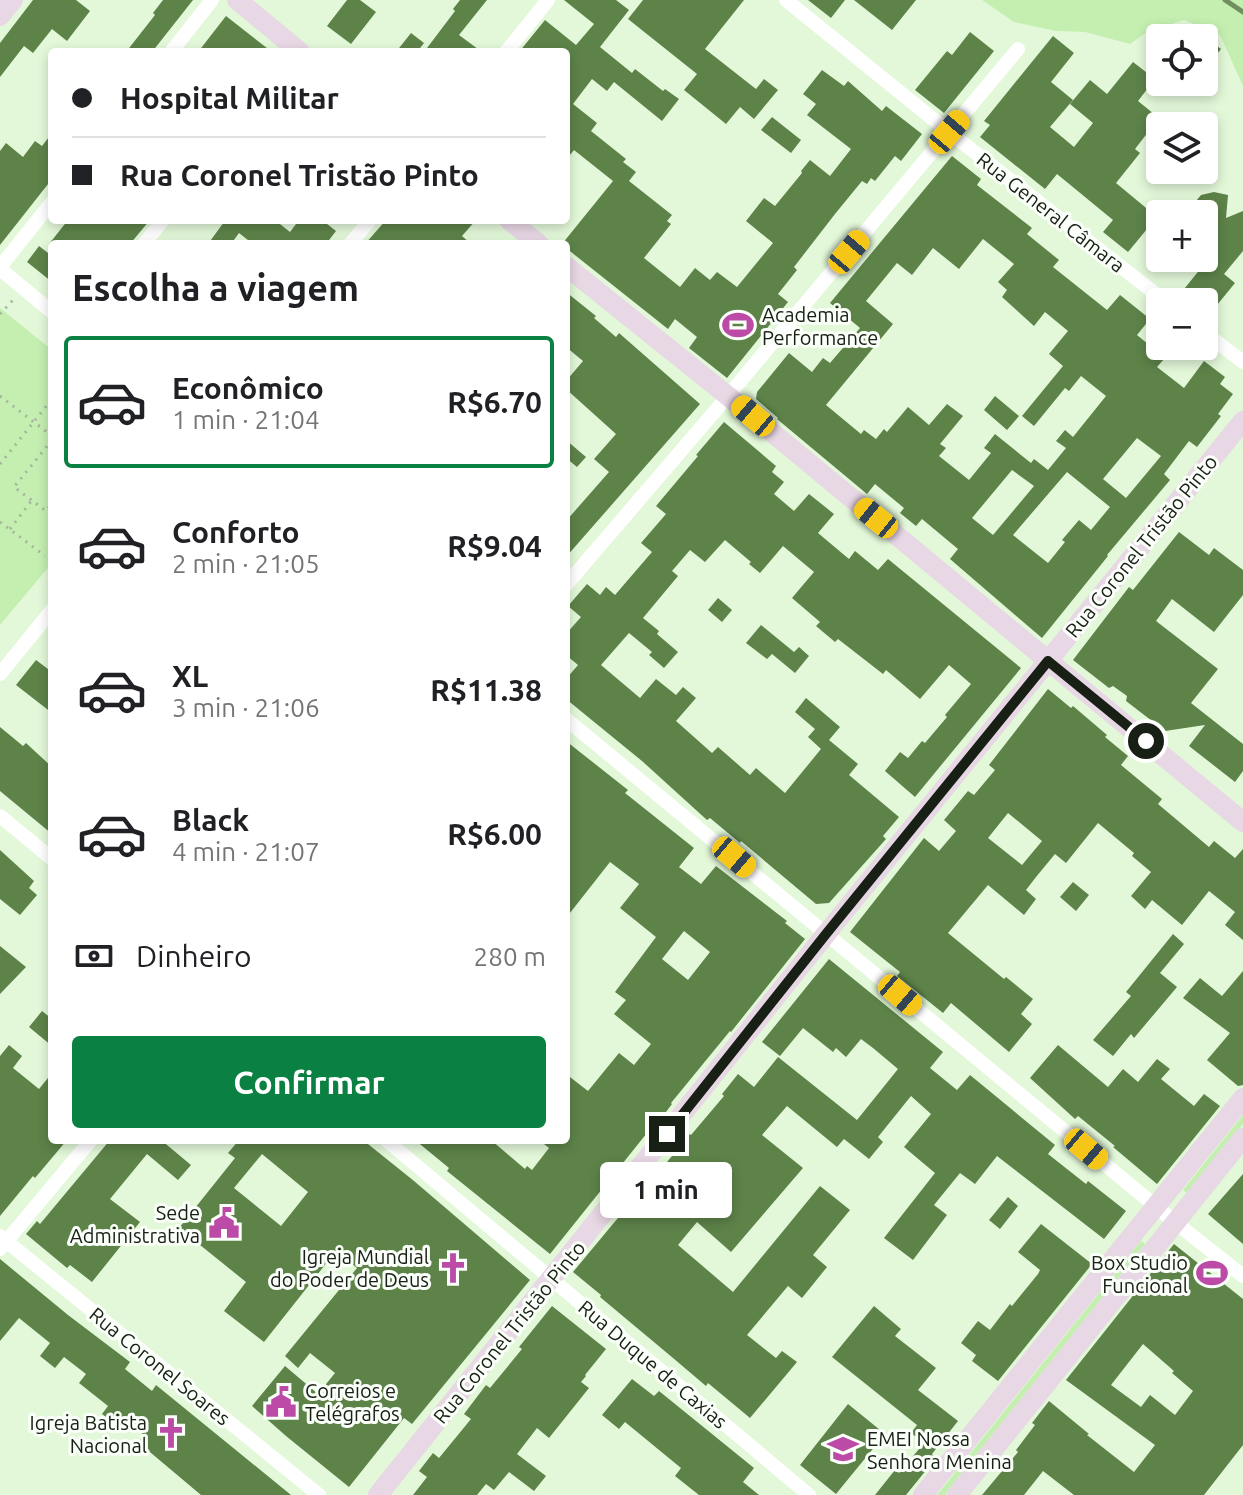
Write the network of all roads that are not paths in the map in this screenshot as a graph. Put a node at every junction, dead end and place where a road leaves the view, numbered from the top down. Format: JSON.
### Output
{"nodes":[{"id":1,"x":13,"y":0,"type":"edge"},
{"id":2,"x":212,"y":0,"type":"edge"},
{"id":3,"x":237,"y":0,"type":"edge"},
{"id":4,"x":548,"y":0,"type":"edge"},
{"id":5,"x":786,"y":0,"type":"edge"},
{"id":6,"x":0,"y":16,"type":"edge"},
{"id":7,"x":174,"y":48,"type":"edge"},
{"id":8,"x":293,"y":48,"type":"edge"},
{"id":9,"x":509,"y":48,"type":"edge"},
{"id":10,"x":1018,"y":49,"type":"dead end"},
{"id":11,"x":949,"y":132,"type":"junction"},
{"id":12,"x":48,"y":207,"type":"edge"},
{"id":13,"x":160,"y":224,"type":"edge"},
{"id":14,"x":367,"y":224,"type":"edge"},
{"id":15,"x":514,"y":224,"type":"edge"},
{"id":16,"x":147,"y":240,"type":"edge"},
{"id":17,"x":353,"y":240,"type":"edge"},
{"id":18,"x":534,"y":240,"type":"edge"},
{"id":19,"x":0,"y":268,"type":"edge"},
{"id":20,"x":570,"y":269,"type":"edge"},
{"id":21,"x":1148,"y":288,"type":"edge"},
{"id":22,"x":48,"y":309,"type":"edge"},
{"id":23,"x":1218,"y":343,"type":"edge"},
{"id":24,"x":1243,"y":362,"type":"edge"},
{"id":25,"x":728,"y":396,"type":"junction"},
{"id":26,"x":1243,"y":421,"type":"edge"},
{"id":27,"x":570,"y":580,"type":"edge"},
{"id":28,"x":48,"y":615,"type":"edge"},
{"id":29,"x":1048,"y":661,"type":"junction"},
{"id":30,"x":0,"y":674,"type":"edge"},
{"id":31,"x":570,"y":722,"type":"edge"},
{"id":32,"x":0,"y":816,"type":"edge"},
{"id":33,"x":1243,"y":822,"type":"edge"},
{"id":34,"x":48,"y":856,"type":"edge"},
{"id":35,"x":826,"y":934,"type":"junction"},
{"id":36,"x":1243,"y":1098,"type":"edge"},
{"id":37,"x":1243,"y":1138,"type":"edge"},
{"id":38,"x":88,"y":1144,"type":"edge"},
{"id":39,"x":391,"y":1144,"type":"edge"},
{"id":40,"x":1156,"y":1207,"type":"junction"},
{"id":41,"x":1176,"y":1223,"type":"junction"},
{"id":42,"x":2,"y":1242,"type":"edge"},
{"id":43,"x":1243,"y":1276,"type":"edge"},
{"id":44,"x":552,"y":1279,"type":"junction"},
{"id":45,"x":319,"y":1495,"type":"edge"},
{"id":46,"x":378,"y":1495,"type":"edge"},
{"id":47,"x":809,"y":1495,"type":"edge"},
{"id":48,"x":923,"y":1495,"type":"edge"},
{"id":49,"x":957,"y":1495,"type":"edge"}],
"edges":[{"from":1,"to":6,"type":"main road"},
{"from":2,"to":7,"type":"street"},
{"from":3,"to":8,"type":"main road"},
{"from":4,"to":9,"type":"street"},
{"from":5,"to":11,"type":"street","name":"Rua General Câmara"},
{"from":10,"to":11,"type":"street"},
{"from":11,"to":21,"type":"street","name":"Rua General Câmara"},
{"from":11,"to":25,"type":"street"},
{"from":12,"to":19,"type":"street"},
{"from":13,"to":16,"type":"street"},
{"from":14,"to":17,"type":"street"},
{"from":15,"to":18,"type":"main road"},
{"from":19,"to":22,"type":"street"},
{"from":20,"to":25,"type":"main road"},
{"from":23,"to":24,"type":"street"},
{"from":25,"to":27,"type":"street"},
{"from":25,"to":29,"type":"main road"},
{"from":26,"to":29,"type":"main road","name":"Rua Coronel Tristão Pinto"},
{"from":28,"to":30,"type":"street"},
{"from":29,"to":33,"type":"main road"},
{"from":29,"to":35,"type":"main road","name":"Rua Coronel Tristão Pinto"},
{"from":31,"to":35,"type":"street"},
{"from":32,"to":34,"type":"street"},
{"from":35,"to":40,"type":"street"},
{"from":35,"to":44,"type":"main road","name":"Rua Coronel Tristão Pinto"},
{"from":36,"to":40,"type":"main road"},
{"from":37,"to":41,"type":"main road"},
{"from":38,"to":42,"type":"street"},
{"from":39,"to":44,"type":"street","name":"Rua Duque de Caxias"},
{"from":40,"to":41,"type":"street"},
{"from":40,"to":48,"type":"main road"},
{"from":41,"to":43,"type":"street"},
{"from":41,"to":49,"type":"main road"},
{"from":42,"to":45,"type":"street","name":"Rua Coronel Soares"},
{"from":44,"to":46,"type":"main road","name":"Rua Coronel Tristão Pinto"},
{"from":44,"to":47,"type":"street","name":"Rua Duque de Caxias"}]}
